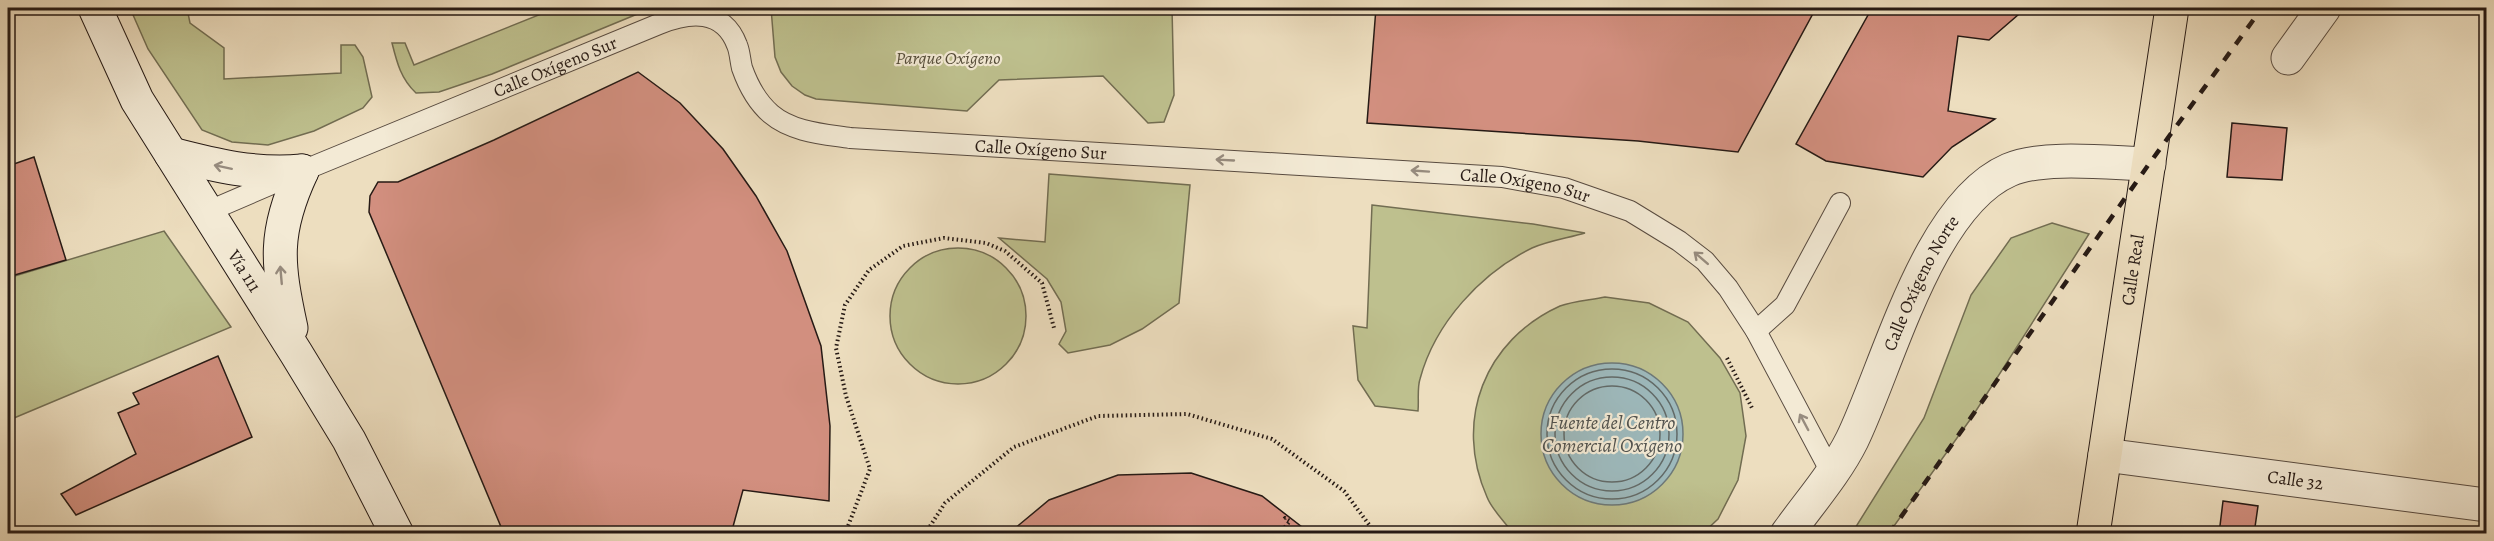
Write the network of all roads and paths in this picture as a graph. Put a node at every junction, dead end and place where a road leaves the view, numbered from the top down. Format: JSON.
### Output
{"nodes":[{"id":1,"x":94,"y":8,"type":"edge"},
{"id":2,"x":2172,"y":8,"type":"edge"},
{"id":3,"x":2324,"y":8,"type":"edge"},
{"id":4,"x":712,"y":12,"type":"edge"},
{"id":5,"x":2288,"y":58,"type":"dead end"},
{"id":6,"x":171,"y":154,"type":"junction"},
{"id":7,"x":2149,"y":164,"type":"junction"},
{"id":8,"x":302,"y":171,"type":"junction"},
{"id":9,"x":1840,"y":203,"type":"dead end"},
{"id":10,"x":209,"y":211,"type":"junction"},
{"id":11,"x":1054,"y":328,"type":"dead end"},
{"id":12,"x":1756,"y":331,"type":"junction"},
{"id":13,"x":297,"y":353,"type":"junction"},
{"id":14,"x":1727,"y":358,"type":"dead end"},
{"id":15,"x":1752,"y":408,"type":"dead end"},
{"id":16,"x":2105,"y":455,"type":"junction"},
{"id":17,"x":1832,"y":474,"type":"junction"},
{"id":18,"x":2487,"y":505,"type":"edge"},
{"id":19,"x":1283,"y":521,"type":"dead end"},
{"id":20,"x":397,"y":534,"type":"edge"},
{"id":21,"x":845,"y":534,"type":"edge"},
{"id":22,"x":925,"y":534,"type":"edge"},
{"id":23,"x":1280,"y":534,"type":"edge"},
{"id":24,"x":1376,"y":534,"type":"edge"},
{"id":25,"x":1787,"y":534,"type":"edge"},
{"id":26,"x":2093,"y":534,"type":"edge"}],
"edges":[{"from":1,"to":6,"type":"street","name":"Vía 111"},
{"from":2,"to":7,"type":"main road","name":"Calle Real"},
{"from":3,"to":5,"type":"street"},
{"from":4,"to":8,"type":"lane","name":"Calle Oxígeno Sur"},
{"from":12,"to":4,"type":"lane","name":"Calle Oxígeno Sur","one_way":true},
{"from":8,"to":6,"type":"street","one_way":true},
{"from":6,"to":10,"type":"street","name":"Vía 111"},
{"from":7,"to":16,"type":"main road","name":"Calle Real"},
{"from":7,"to":17,"type":"street","name":"Calle Oxígeno Norte"},
{"from":8,"to":10,"type":"lane","name":"Calle Oxígeno Sur"},
{"from":13,"to":8,"type":"street","one_way":true},
{"from":9,"to":12,"type":"lane"},
{"from":10,"to":13,"type":"street","name":"Vía 111"},
{"from":11,"to":21,"type":"path"},
{"from":17,"to":12,"type":"lane","name":"Calle Oxígeno Sur","one_way":true},
{"from":13,"to":20,"type":"street","name":"Vía 111"},
{"from":14,"to":15,"type":"path"},
{"from":16,"to":18,"type":"street","name":"Calle 32"},
{"from":16,"to":26,"type":"main road","name":"Calle Real"},
{"from":17,"to":25,"type":"street","name":"Calle Oxígeno Norte"},
{"from":19,"to":23,"type":"path"},
{"from":22,"to":24,"type":"path"}]}
